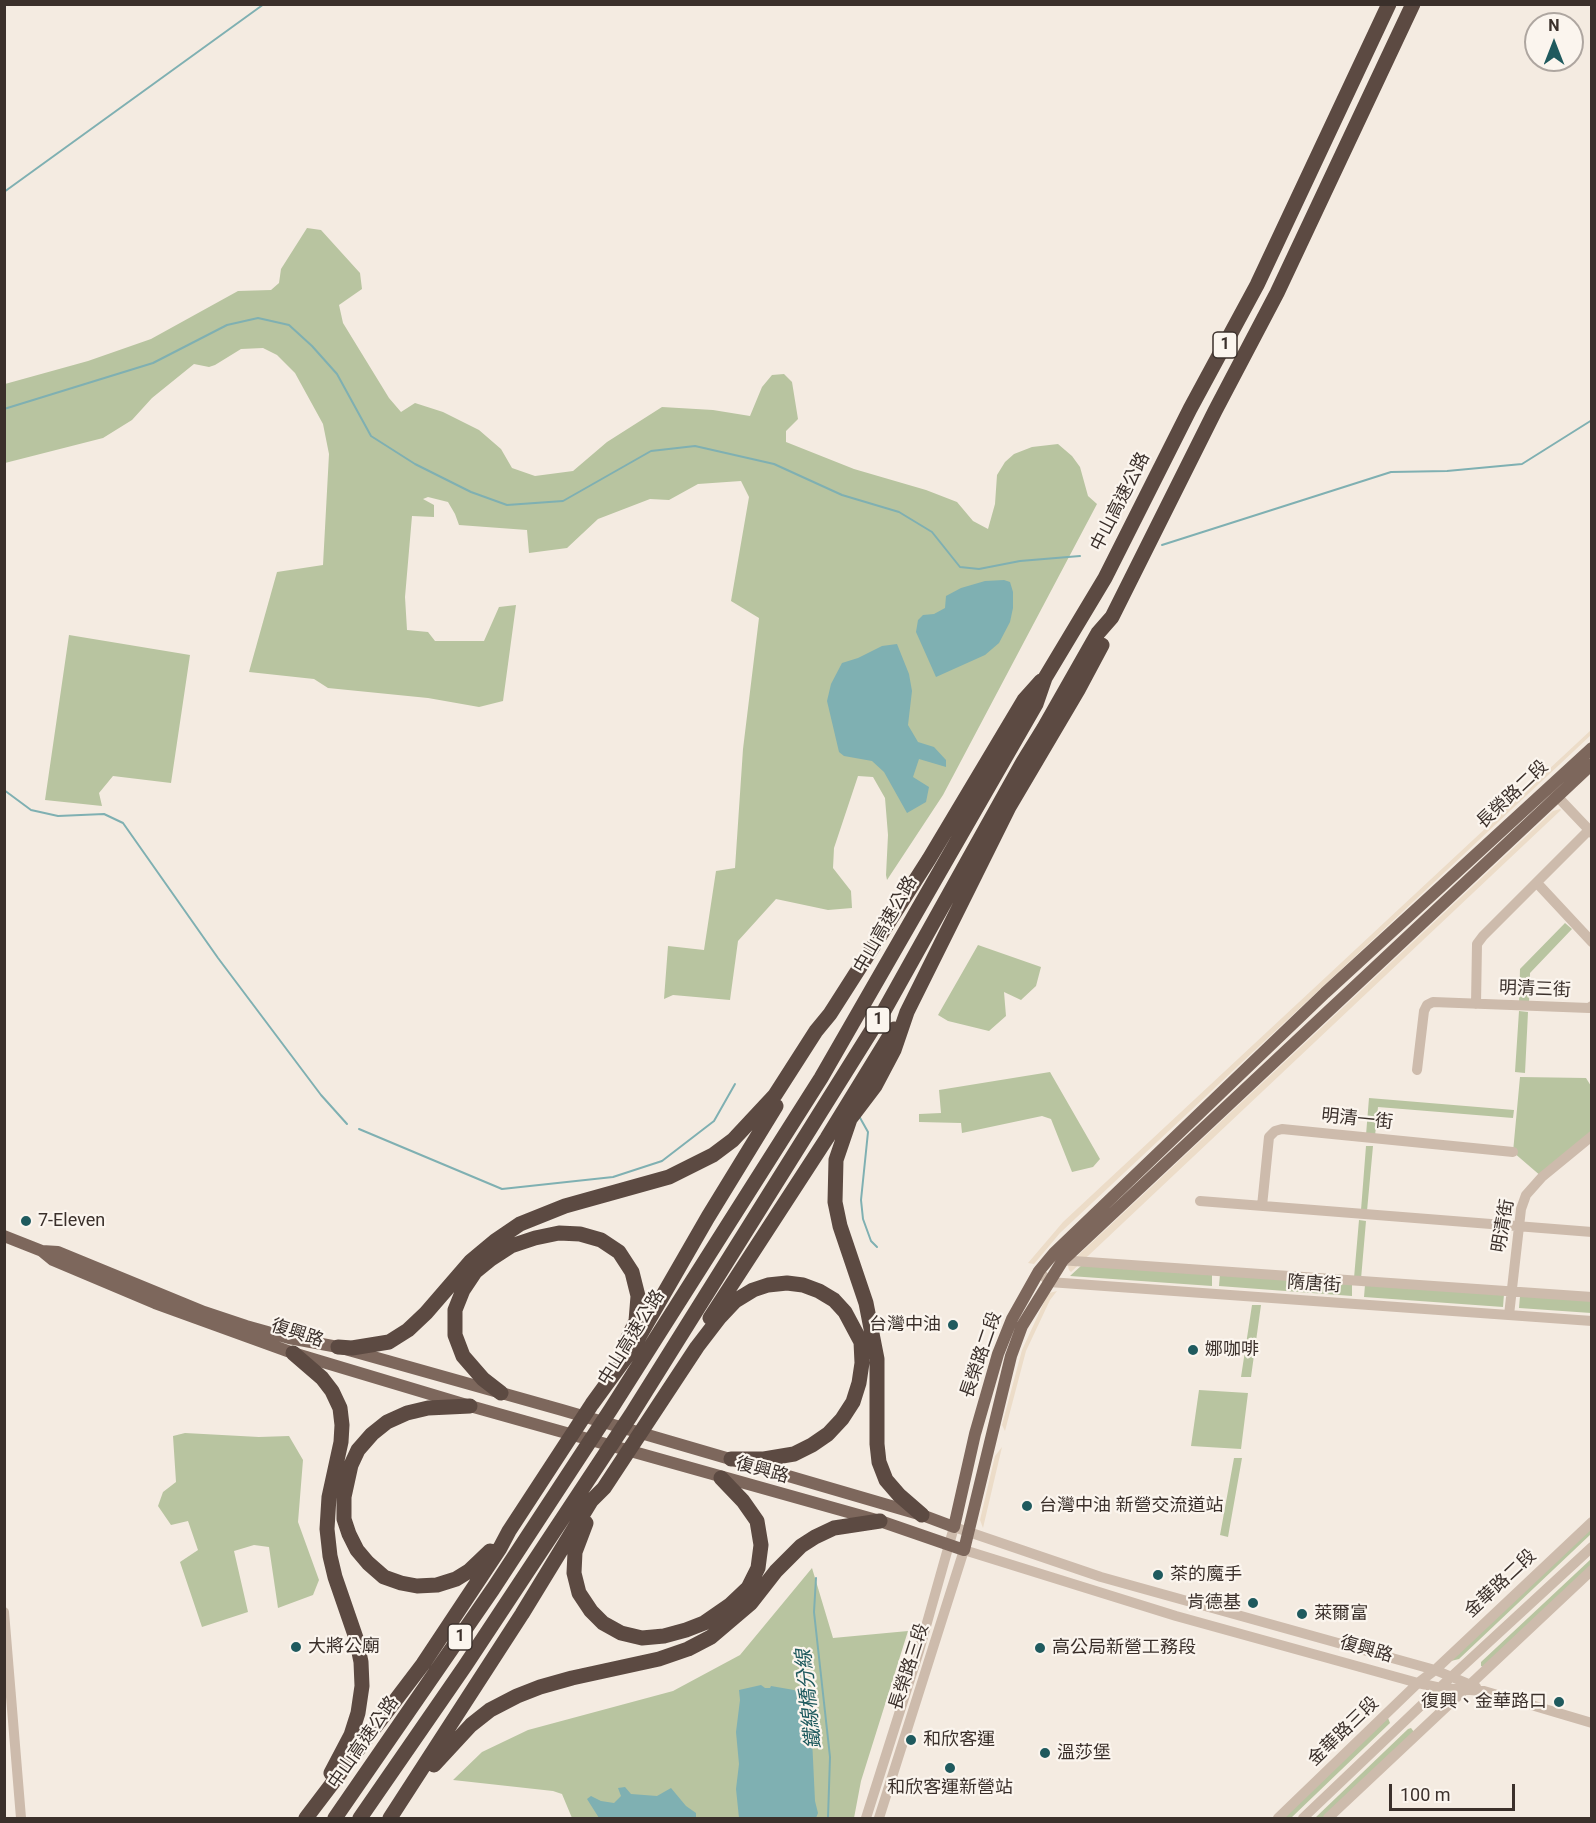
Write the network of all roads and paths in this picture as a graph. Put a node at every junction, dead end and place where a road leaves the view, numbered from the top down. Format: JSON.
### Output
{"nodes":[{"id":1,"x":1389,"y":4,"type":"edge"},
{"id":2,"x":1413,"y":4,"type":"edge"},
{"id":3,"x":1112,"y":617,"type":"junction"},
{"id":4,"x":1045,"y":678,"type":"junction"},
{"id":5,"x":1592,"y":748,"type":"edge"},
{"id":6,"x":1592,"y":764,"type":"edge"},
{"id":7,"x":1553,"y":792,"type":"junction"},
{"id":8,"x":1590,"y":831,"type":"edge"},
{"id":9,"x":1459,"y":870,"type":"junction"},
{"id":10,"x":1467,"y":880,"type":"junction"},
{"id":11,"x":1537,"y":884,"type":"junction"},
{"id":12,"x":1592,"y":942,"type":"edge"},
{"id":13,"x":1352,"y":968,"type":"junction"},
{"id":14,"x":1363,"y":977,"type":"junction"},
{"id":15,"x":1476,"y":1004,"type":"junction"},
{"id":16,"x":1592,"y":1006,"type":"edge"},
{"id":17,"x":907,"y":1012,"type":"junction"},
{"id":18,"x":830,"y":1014,"type":"junction"},
{"id":19,"x":1417,"y":1070,"type":"dead end"},
{"id":20,"x":1214,"y":1109,"type":"junction"},
{"id":21,"x":1592,"y":1136,"type":"edge"},
{"id":22,"x":1513,"y":1152,"type":"dead end"},
{"id":23,"x":1134,"y":1184,"type":"junction"},
{"id":24,"x":1200,"y":1201,"type":"dead end"},
{"id":25,"x":1262,"y":1206,"type":"junction"},
{"id":26,"x":1518,"y":1226,"type":"junction"},
{"id":27,"x":1592,"y":1232,"type":"edge"},
{"id":28,"x":4,"y":1236,"type":"edge"},
{"id":29,"x":42,"y":1251,"type":"junction"},
{"id":30,"x":1049,"y":1259,"type":"junction"},
{"id":31,"x":1063,"y":1260,"type":"junction"},
{"id":32,"x":1039,"y":1271,"type":"junction"},
{"id":33,"x":1048,"y":1282,"type":"junction"},
{"id":34,"x":1511,"y":1292,"type":"junction"},
{"id":35,"x":1592,"y":1298,"type":"edge"},
{"id":36,"x":1509,"y":1315,"type":"junction"},
{"id":37,"x":1592,"y":1321,"type":"edge"},
{"id":38,"x":338,"y":1347,"type":"junction"},
{"id":39,"x":697,"y":1347,"type":"junction"},
{"id":40,"x":293,"y":1353,"type":"junction"},
{"id":41,"x":608,"y":1380,"type":"junction"},
{"id":42,"x":501,"y":1393,"type":"junction"},
{"id":43,"x":470,"y":1406,"type":"junction"},
{"id":44,"x":731,"y":1459,"type":"junction"},
{"id":45,"x":721,"y":1478,"type":"junction"},
{"id":46,"x":604,"y":1488,"type":"junction"},
{"id":47,"x":922,"y":1515,"type":"junction"},
{"id":48,"x":880,"y":1521,"type":"junction"},
{"id":49,"x":1592,"y":1522,"type":"edge"},
{"id":50,"x":954,"y":1527,"type":"junction"},
{"id":51,"x":509,"y":1531,"type":"junction"},
{"id":52,"x":969,"y":1532,"type":"junction"},
{"id":53,"x":949,"y":1545,"type":"junction"},
{"id":54,"x":1592,"y":1546,"type":"edge"},
{"id":55,"x":964,"y":1550,"type":"junction"},
{"id":56,"x":1592,"y":1570,"type":"edge"},
{"id":57,"x":4,"y":1612,"type":"edge"},
{"id":58,"x":6,"y":1655,"type":"edge"},
{"id":59,"x":1434,"y":1670,"type":"junction"},
{"id":60,"x":1451,"y":1677,"type":"junction"},
{"id":61,"x":1418,"y":1683,"type":"junction"},
{"id":62,"x":1467,"y":1686,"type":"junction"},
{"id":63,"x":1441,"y":1688,"type":"junction"},
{"id":64,"x":8,"y":1712,"type":"edge"},
{"id":65,"x":1592,"y":1723,"type":"edge"},
{"id":66,"x":874,"y":1791,"type":"junction"},
{"id":67,"x":885,"y":1795,"type":"junction"},
{"id":68,"x":21,"y":1818,"type":"edge"},
{"id":69,"x":304,"y":1818,"type":"edge"},
{"id":70,"x":335,"y":1818,"type":"edge"},
{"id":71,"x":360,"y":1818,"type":"edge"},
{"id":72,"x":390,"y":1818,"type":"edge"},
{"id":73,"x":396,"y":1818,"type":"edge"},
{"id":74,"x":866,"y":1818,"type":"edge"},
{"id":75,"x":879,"y":1818,"type":"edge"},
{"id":76,"x":1278,"y":1818,"type":"edge"},
{"id":77,"x":1303,"y":1818,"type":"edge"},
{"id":78,"x":1328,"y":1818,"type":"edge"}],
"edges":[{"from":1,"to":4,"type":"highway","name":"中山高速公路","number":"1"},
{"from":2,"to":3,"type":"highway","number":"1"},
{"from":3,"to":17,"type":"highway"},
{"from":3,"to":71,"type":"highway","number":"1"},
{"from":4,"to":18,"type":"highway"},
{"from":4,"to":70,"type":"highway","name":"中山高速公路","number":"1"},
{"from":5,"to":7,"type":"main road","name":"長榮路二段"},
{"from":6,"to":7,"type":"main road","name":"長榮路二段"},
{"from":7,"to":8,"type":"street"},
{"from":7,"to":9,"type":"main road","name":"長榮路二段"},
{"from":7,"to":10,"type":"main road","name":"長榮路二段"},
{"from":8,"to":11,"type":"street","name":"明清三街"},
{"from":9,"to":10,"type":"main road"},
{"from":9,"to":13,"type":"main road","name":"長榮路二段"},
{"from":10,"to":14,"type":"main road","name":"長榮路二段"},
{"from":11,"to":12,"type":"street"},
{"from":11,"to":15,"type":"street","name":"明清三街"},
{"from":13,"to":14,"type":"main road"},
{"from":13,"to":20,"type":"main road","name":"長榮路二段"},
{"from":14,"to":20,"type":"main road","name":"長榮路二段"},
{"from":15,"to":16,"type":"street","name":"明清三街"},
{"from":15,"to":19,"type":"street","name":"明清三街"},
{"from":17,"to":39,"type":"highway"},
{"from":17,"to":47,"type":"highway"},
{"from":18,"to":38,"type":"highway"},
{"from":18,"to":41,"type":"highway"},
{"from":20,"to":23,"type":"main road","name":"長榮路二段"},
{"from":21,"to":26,"type":"street","name":"明清街"},
{"from":22,"to":25,"type":"street","name":"明清一街"},
{"from":23,"to":30,"type":"main road","name":"長榮路二段"},
{"from":23,"to":31,"type":"main road","name":"長榮路二段"},
{"from":24,"to":25,"type":"street"},
{"from":25,"to":26,"type":"street"},
{"from":26,"to":27,"type":"street"},
{"from":26,"to":34,"type":"street","name":"明清街"},
{"from":28,"to":29,"type":"main road","name":"復興路"},
{"from":29,"to":38,"type":"main road","name":"復興路"},
{"from":29,"to":40,"type":"main road","name":"復興路"},
{"from":30,"to":31,"type":"street","name":"隋唐街"},
{"from":30,"to":32,"type":"main road","name":"長榮路二段"},
{"from":31,"to":33,"type":"main road","name":"長榮路二段"},
{"from":31,"to":34,"type":"street","name":"隋唐街"},
{"from":32,"to":33,"type":"street"},
{"from":32,"to":50,"type":"main road","name":"長榮路二段"},
{"from":33,"to":36,"type":"street","name":"隋唐街"},
{"from":33,"to":52,"type":"main road","name":"長榮路二段"},
{"from":34,"to":35,"type":"street","name":"隋唐街"},
{"from":34,"to":36,"type":"street","name":"明清街"},
{"from":36,"to":37,"type":"street","name":"隋唐街"},
{"from":38,"to":42,"type":"main road","name":"復興路"},
{"from":39,"to":44,"type":"highway"},
{"from":39,"to":46,"type":"highway"},
{"from":40,"to":43,"type":"main road","name":"復興路"},
{"from":40,"to":69,"type":"highway"},
{"from":41,"to":42,"type":"highway"},
{"from":41,"to":51,"type":"highway"},
{"from":42,"to":44,"type":"main road","name":"復興路"},
{"from":43,"to":45,"type":"main road","name":"復興路"},
{"from":43,"to":51,"type":"highway"},
{"from":44,"to":47,"type":"main road","name":"復興路"},
{"from":45,"to":46,"type":"highway"},
{"from":45,"to":48,"type":"main road","name":"復興路"},
{"from":46,"to":72,"type":"highway"},
{"from":47,"to":50,"type":"main road","name":"復興路"},
{"from":48,"to":53,"type":"main road","name":"復興路"},
{"from":48,"to":73,"type":"highway"},
{"from":49,"to":59,"type":"street","name":"金華路二段"},
{"from":50,"to":52,"type":"street","name":"復興路"},
{"from":50,"to":53,"type":"street","name":"長榮路二段"},
{"from":51,"to":69,"type":"highway"},
{"from":52,"to":55,"type":"main road","name":"長榮路二段"},
{"from":52,"to":59,"type":"street","name":"復興路"},
{"from":53,"to":55,"type":"main road","name":"復興路"},
{"from":53,"to":66,"type":"street","name":"長榮路三段"},
{"from":54,"to":60,"type":"street","name":"金華路二段"},
{"from":55,"to":61,"type":"street","name":"復興路"},
{"from":55,"to":67,"type":"street","name":"長榮路三段"},
{"from":56,"to":62,"type":"street"},
{"from":57,"to":58,"type":"street"},
{"from":58,"to":64,"type":"street"},
{"from":59,"to":60,"type":"street","name":"復興路"},
{"from":59,"to":61,"type":"street","name":"金華路三段"},
{"from":60,"to":62,"type":"street","name":"復興路"},
{"from":60,"to":63,"type":"street","name":"金華路二段"},
{"from":61,"to":63,"type":"street","name":"復興路"},
{"from":61,"to":76,"type":"street","name":"金華路三段"},
{"from":62,"to":63,"type":"street","name":"復興路"},
{"from":62,"to":65,"type":"street","name":"復興路"},
{"from":62,"to":78,"type":"street"},
{"from":63,"to":77,"type":"street","name":"金華路三段"},
{"from":64,"to":68,"type":"street"},
{"from":66,"to":67,"type":"street"},
{"from":66,"to":74,"type":"street","name":"長榮路三段"},
{"from":67,"to":75,"type":"street","name":"長榮路三段"}]}
